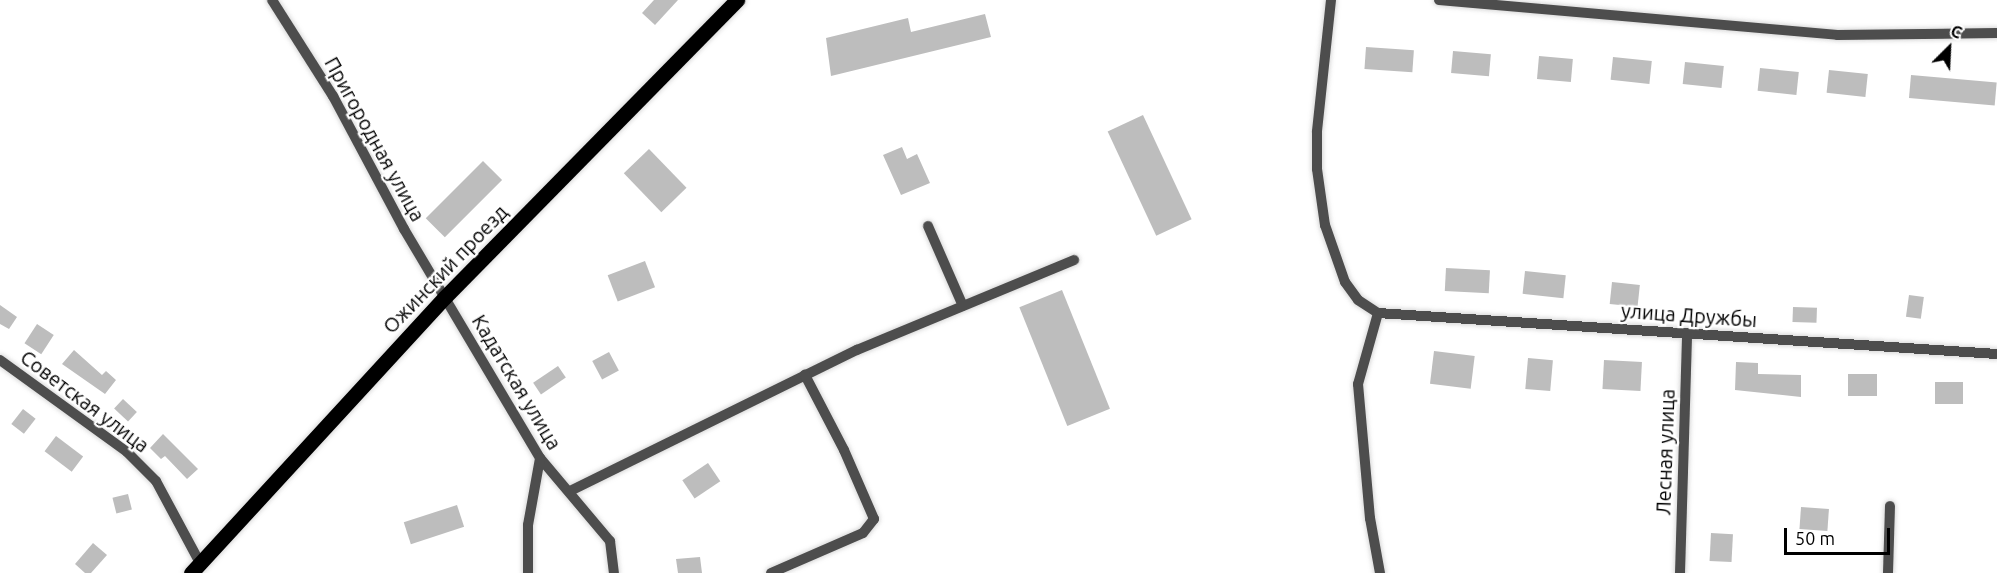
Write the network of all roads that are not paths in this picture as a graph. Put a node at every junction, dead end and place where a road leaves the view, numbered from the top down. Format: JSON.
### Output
{"nodes":[{"id":1,"x":272,"y":0,"type":"edge"},
{"id":2,"x":737,"y":0,"type":"edge"},
{"id":3,"x":1331,"y":0,"type":"edge"},
{"id":4,"x":1439,"y":0,"type":"edge"},
{"id":5,"x":1997,"y":33,"type":"edge"},
{"id":6,"x":928,"y":226,"type":"dead end"},
{"id":7,"x":1074,"y":260,"type":"dead end"},
{"id":8,"x":445,"y":297,"type":"junction"},
{"id":9,"x":963,"y":306,"type":"junction"},
{"id":10,"x":1378,"y":313,"type":"junction"},
{"id":11,"x":1687,"y":333,"type":"junction"},
{"id":12,"x":1997,"y":354,"type":"edge"},
{"id":13,"x":0,"y":360,"type":"edge"},
{"id":14,"x":805,"y":375,"type":"junction"},
{"id":15,"x":540,"y":458,"type":"junction"},
{"id":16,"x":570,"y":491,"type":"junction"},
{"id":17,"x":1890,"y":506,"type":"dead end"},
{"id":18,"x":196,"y":569,"type":"edge"},
{"id":19,"x":528,"y":573,"type":"edge"},
{"id":20,"x":614,"y":573,"type":"edge"},
{"id":21,"x":771,"y":573,"type":"edge"},
{"id":22,"x":1380,"y":573,"type":"edge"},
{"id":23,"x":1680,"y":573,"type":"edge"},
{"id":24,"x":1888,"y":573,"type":"edge"}],
"edges":[{"from":1,"to":8,"type":"street","name":"Пригородная улица"},
{"from":2,"to":8,"type":"main road","name":"Ожинский проезд"},
{"from":3,"to":10,"type":"street"},
{"from":4,"to":5,"type":"street"},
{"from":6,"to":9,"type":"street"},
{"from":7,"to":9,"type":"street"},
{"from":8,"to":15,"type":"street","name":"Кадатская улица"},
{"from":8,"to":18,"type":"main road","name":"Ожинский проезд"},
{"from":9,"to":14,"type":"street"},
{"from":10,"to":11,"type":"street","name":"улица Дружбы"},
{"from":10,"to":22,"type":"street"},
{"from":11,"to":12,"type":"street","name":"улица Дружбы"},
{"from":11,"to":23,"type":"street","name":"Лесная улица"},
{"from":13,"to":18,"type":"street","name":"Советская улица"},
{"from":14,"to":16,"type":"street"},
{"from":14,"to":21,"type":"street"},
{"from":15,"to":16,"type":"street","name":"Кадатская улица"},
{"from":15,"to":19,"type":"street"},
{"from":16,"to":20,"type":"street","name":"Кадатская улица"},
{"from":17,"to":24,"type":"street"}]}
